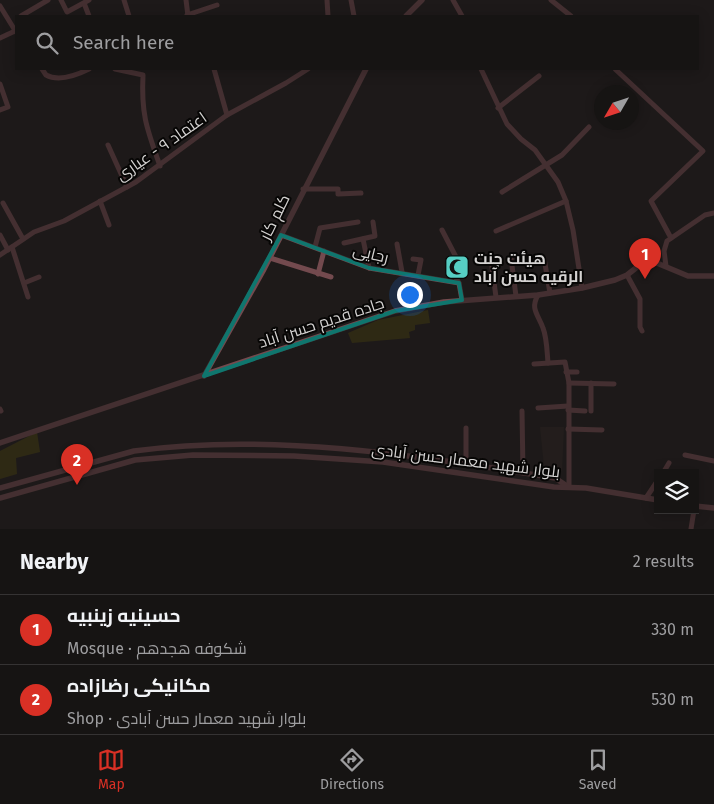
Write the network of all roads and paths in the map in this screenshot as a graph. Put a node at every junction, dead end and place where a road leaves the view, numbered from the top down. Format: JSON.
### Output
{"nodes":[{"id":1,"x":48,"y":0,"type":"edge"},
{"id":2,"x":61,"y":0,"type":"edge"},
{"id":3,"x":124,"y":0,"type":"edge"},
{"id":4,"x":186,"y":0,"type":"edge"},
{"id":5,"x":327,"y":0,"type":"edge"},
{"id":6,"x":351,"y":0,"type":"edge"},
{"id":7,"x":422,"y":0,"type":"edge"},
{"id":8,"x":452,"y":0,"type":"edge"},
{"id":9,"x":551,"y":0,"type":"edge"},
{"id":10,"x":86,"y":1,"type":"edge"},
{"id":11,"x":217,"y":5,"type":"dead end"},
{"id":12,"x":0,"y":6,"type":"edge"},
{"id":13,"x":23,"y":15,"type":"edge"},
{"id":14,"x":89,"y":15,"type":"edge"},
{"id":15,"x":129,"y":15,"type":"edge"},
{"id":16,"x":188,"y":15,"type":"edge"},
{"id":17,"x":328,"y":15,"type":"edge"},
{"id":18,"x":354,"y":15,"type":"edge"},
{"id":19,"x":407,"y":15,"type":"edge"},
{"id":20,"x":461,"y":15,"type":"edge"},
{"id":21,"x":571,"y":15,"type":"edge"},
{"id":22,"x":15,"y":20,"type":"edge"},
{"id":23,"x":10,"y":23,"type":"junction"},
{"id":24,"x":15,"y":30,"type":"edge"},
{"id":25,"x":15,"y":32,"type":"edge"},
{"id":26,"x":0,"y":38,"type":"edge"},
{"id":27,"x":43,"y":70,"type":"edge"},
{"id":28,"x":87,"y":70,"type":"edge"},
{"id":29,"x":120,"y":70,"type":"edge"},
{"id":30,"x":142,"y":70,"type":"edge"},
{"id":31,"x":214,"y":70,"type":"edge"},
{"id":32,"x":307,"y":70,"type":"edge"},
{"id":33,"x":366,"y":70,"type":"edge"},
{"id":34,"x":481,"y":70,"type":"edge"},
{"id":35,"x":616,"y":70,"type":"edge"},
{"id":36,"x":143,"y":75,"type":"junction"},
{"id":37,"x":539,"y":76,"type":"dead end"},
{"id":38,"x":0,"y":86,"type":"edge"},
{"id":39,"x":498,"y":108,"type":"junction"},
{"id":40,"x":0,"y":110,"type":"edge"},
{"id":41,"x":227,"y":115,"type":"junction"},
{"id":42,"x":589,"y":126,"type":"dead end"},
{"id":43,"x":108,"y":145,"type":"dead end"},
{"id":44,"x":160,"y":166,"type":"junction"},
{"id":45,"x":546,"y":166,"type":"junction"},
{"id":46,"x":127,"y":187,"type":"junction"},
{"id":47,"x":303,"y":189,"type":"junction"},
{"id":48,"x":502,"y":192,"type":"dead end"},
{"id":49,"x":361,"y":193,"type":"dead end"},
{"id":50,"x":100,"y":201,"type":"junction"},
{"id":51,"x":566,"y":201,"type":"junction"},
{"id":52,"x":2,"y":203,"type":"dead end"},
{"id":53,"x":714,"y":213,"type":"edge"},
{"id":54,"x":358,"y":222,"type":"dead end"},
{"id":55,"x":373,"y":222,"type":"dead end"},
{"id":56,"x":109,"y":225,"type":"dead end"},
{"id":57,"x":442,"y":230,"type":"dead end"},
{"id":58,"x":496,"y":231,"type":"dead end"},
{"id":59,"x":0,"y":235,"type":"edge"},
{"id":60,"x":281,"y":235,"type":"junction"},
{"id":61,"x":671,"y":238,"type":"junction"},
{"id":62,"x":23,"y":239,"type":"junction"},
{"id":63,"x":363,"y":239,"type":"junction"},
{"id":64,"x":344,"y":243,"type":"dead end"},
{"id":65,"x":397,"y":244,"type":"dead end"},
{"id":66,"x":315,"y":247,"type":"junction"},
{"id":67,"x":10,"y":248,"type":"junction"},
{"id":68,"x":324,"y":251,"type":"junction"},
{"id":69,"x":0,"y":256,"type":"edge"},
{"id":70,"x":270,"y":258,"type":"junction"},
{"id":71,"x":511,"y":258,"type":"dead end"},
{"id":72,"x":544,"y":258,"type":"dead end"},
{"id":73,"x":414,"y":259,"type":"dead end"},
{"id":74,"x":666,"y":266,"type":"junction"},
{"id":75,"x":492,"y":267,"type":"dead end"},
{"id":76,"x":369,"y":268,"type":"junction"},
{"id":77,"x":402,"y":272,"type":"junction"},
{"id":78,"x":318,"y":274,"type":"junction"},
{"id":79,"x":418,"y":275,"type":"junction"},
{"id":80,"x":627,"y":275,"type":"junction"},
{"id":81,"x":714,"y":276,"type":"edge"},
{"id":82,"x":330,"y":277,"type":"dead end"},
{"id":83,"x":39,"y":278,"type":"dead end"},
{"id":84,"x":24,"y":283,"type":"junction"},
{"id":85,"x":459,"y":283,"type":"junction"},
{"id":86,"x":582,"y":288,"type":"junction"},
{"id":87,"x":550,"y":294,"type":"junction"},
{"id":88,"x":538,"y":295,"type":"junction"},
{"id":89,"x":516,"y":296,"type":"junction"},
{"id":90,"x":525,"y":296,"type":"junction"},
{"id":91,"x":28,"y":297,"type":"dead end"},
{"id":92,"x":496,"y":297,"type":"junction"},
{"id":93,"x":462,"y":300,"type":"junction"},
{"id":94,"x":534,"y":303,"type":"junction"},
{"id":95,"x":642,"y":331,"type":"dead end"},
{"id":96,"x":548,"y":363,"type":"junction"},
{"id":97,"x":534,"y":364,"type":"dead end"},
{"id":98,"x":566,"y":372,"type":"junction"},
{"id":99,"x":577,"y":372,"type":"dead end"},
{"id":100,"x":204,"y":376,"type":"junction"},
{"id":101,"x":569,"y":382,"type":"junction"},
{"id":102,"x":591,"y":383,"type":"junction"},
{"id":103,"x":614,"y":384,"type":"dead end"},
{"id":104,"x":538,"y":408,"type":"dead end"},
{"id":105,"x":568,"y":408,"type":"junction"},
{"id":106,"x":522,"y":411,"type":"dead end"},
{"id":107,"x":466,"y":428,"type":"dead end"},
{"id":108,"x":568,"y":429,"type":"junction"},
{"id":109,"x":602,"y":430,"type":"dead end"},
{"id":110,"x":0,"y":443,"type":"edge"},
{"id":111,"x":685,"y":455,"type":"dead end"},
{"id":112,"x":714,"y":461,"type":"edge"},
{"id":113,"x":669,"y":463,"type":"dead end"},
{"id":114,"x":466,"y":464,"type":"junction"},
{"id":115,"x":665,"y":469,"type":"edge"},
{"id":116,"x":523,"y":473,"type":"junction"},
{"id":117,"x":568,"y":486,"type":"junction"},
{"id":118,"x":654,"y":486,"type":"edge"},
{"id":119,"x":0,"y":488,"type":"edge"},
{"id":120,"x":0,"y":498,"type":"edge"},
{"id":121,"x":646,"y":498,"type":"junction"},
{"id":122,"x":654,"y":499,"type":"edge"},
{"id":123,"x":699,"y":506,"type":"edge"},
{"id":124,"x":714,"y":508,"type":"edge"},
{"id":125,"x":693,"y":514,"type":"edge"},
{"id":126,"x":691,"y":529,"type":"edge"}],
"edges":[{"from":1,"to":13,"type":"street"},
{"from":2,"to":10,"type":"street"},
{"from":3,"to":15,"type":"street"},
{"from":4,"to":16,"type":"street"},
{"from":5,"to":17,"type":"street"},
{"from":6,"to":18,"type":"street"},
{"from":7,"to":19,"type":"street"},
{"from":8,"to":20,"type":"street"},
{"from":9,"to":21,"type":"street"},
{"from":10,"to":14,"type":"street"},
{"from":11,"to":16,"type":"street"},
{"from":12,"to":23,"type":"street"},
{"from":22,"to":23,"type":"street"},
{"from":23,"to":24,"type":"street"},
{"from":25,"to":26,"type":"street"},
{"from":27,"to":28,"type":"street"},
{"from":29,"to":36,"type":"street"},
{"from":30,"to":36,"type":"street"},
{"from":31,"to":41,"type":"street"},
{"from":32,"to":41,"type":"street","name":"اعتماد ۹ - عیاری"},
{"from":33,"to":47,"type":"street","name":"کلم کار"},
{"from":34,"to":39,"type":"street"},
{"from":35,"to":61,"type":"street"},
{"from":36,"to":44,"type":"street"},
{"from":37,"to":39,"type":"street"},
{"from":38,"to":40,"type":"street"},
{"from":39,"to":45,"type":"street"},
{"from":41,"to":44,"type":"street","name":"اعتماد ۹ - عیاری"},
{"from":42,"to":45,"type":"street"},
{"from":43,"to":46,"type":"street"},
{"from":44,"to":46,"type":"street","name":"اعتماد ۹ - عیاری"},
{"from":45,"to":48,"type":"street"},
{"from":45,"to":51,"type":"street"},
{"from":46,"to":50,"type":"street","name":"اعتماد ۹ - عیاری"},
{"from":47,"to":49,"type":"street"},
{"from":47,"to":60,"type":"street","name":"کلم کار"},
{"from":50,"to":56,"type":"street"},
{"from":50,"to":62,"type":"street","name":"اعتماد ۹ - عیاری"},
{"from":51,"to":58,"type":"street"},
{"from":51,"to":86,"type":"street"},
{"from":52,"to":62,"type":"street"},
{"from":53,"to":61,"type":"street"},
{"from":54,"to":66,"type":"street"},
{"from":55,"to":63,"type":"street"},
{"from":57,"to":85,"type":"street"},
{"from":59,"to":67,"type":"street"},
{"from":60,"to":66,"type":"street","name":"رجایی"},
{"from":60,"to":70,"type":"street","name":"کلم کار"},
{"from":61,"to":74,"type":"street"},
{"from":62,"to":67,"type":"street","name":"اعتماد ۹ - عیاری"},
{"from":63,"to":64,"type":"street"},
{"from":63,"to":76,"type":"street"},
{"from":65,"to":77,"type":"street"},
{"from":66,"to":68,"type":"street","name":"رجایی"},
{"from":67,"to":69,"type":"street","name":"اعتماد ۹ - عیاری"},
{"from":67,"to":84,"type":"street"},
{"from":68,"to":76,"type":"street","name":"رجایی"},
{"from":68,"to":78,"type":"street"},
{"from":70,"to":78,"type":"street"},
{"from":70,"to":100,"type":"street","name":"کلم کار"},
{"from":71,"to":89,"type":"street"},
{"from":72,"to":87,"type":"street"},
{"from":73,"to":79,"type":"street"},
{"from":74,"to":80,"type":"street","name":"جاده قدیم حسن آباد"},
{"from":74,"to":81,"type":"street","name":"جاده قدیم حسن آباد"},
{"from":75,"to":92,"type":"street"},
{"from":76,"to":77,"type":"street","name":"رجایی"},
{"from":77,"to":79,"type":"street","name":"رجایی"},
{"from":78,"to":82,"type":"street"},
{"from":79,"to":85,"type":"street","name":"رجایی"},
{"from":80,"to":86,"type":"street","name":"جاده قدیم حسن آباد"},
{"from":80,"to":95,"type":"street"},
{"from":83,"to":84,"type":"street"},
{"from":84,"to":91,"type":"street"},
{"from":85,"to":93,"type":"street"},
{"from":86,"to":87,"type":"street","name":"جاده قدیم حسن آباد"},
{"from":87,"to":88,"type":"street","name":"جاده قدیم حسن آباد"},
{"from":88,"to":90,"type":"street","name":"جاده قدیم حسن آباد"},
{"from":88,"to":94,"type":"street"},
{"from":89,"to":90,"type":"street","name":"جاده قدیم حسن آباد"},
{"from":89,"to":92,"type":"street","name":"جاده قدیم حسن آباد"},
{"from":90,"to":94,"type":"street"},
{"from":92,"to":93,"type":"street","name":"جاده قدیم حسن آباد"},
{"from":93,"to":100,"type":"street","name":"جاده قدیم حسن آباد"},
{"from":94,"to":96,"type":"street"},
{"from":96,"to":97,"type":"street"},
{"from":96,"to":98,"type":"street"},
{"from":98,"to":99,"type":"street"},
{"from":98,"to":101,"type":"street"},
{"from":100,"to":110,"type":"street","name":"جاده قدیم حسن آباد"},
{"from":101,"to":102,"type":"street"},
{"from":101,"to":105,"type":"street"},
{"from":102,"to":103,"type":"street"},
{"from":102,"to":105,"type":"street"},
{"from":104,"to":105,"type":"street"},
{"from":105,"to":108,"type":"street"},
{"from":106,"to":116,"type":"street"},
{"from":107,"to":114,"type":"street"},
{"from":108,"to":109,"type":"street"},
{"from":108,"to":117,"type":"street"},
{"from":111,"to":112,"type":"street"},
{"from":113,"to":115,"type":"street"},
{"from":114,"to":116,"type":"street","name":"بلوار شهید معمار حسن آبادی"},
{"from":114,"to":119,"type":"street","name":"بلوار شهید معمار حسن آبادی"},
{"from":116,"to":117,"type":"street","name":"بلوار شهید معمار حسن آبادی"},
{"from":117,"to":120,"type":"street","name":"بلوار شهید معمار حسن آبادی"},
{"from":117,"to":121,"type":"street"},
{"from":118,"to":121,"type":"street"},
{"from":121,"to":122,"type":"street"},
{"from":123,"to":124,"type":"street"},
{"from":125,"to":126,"type":"street"}]}
